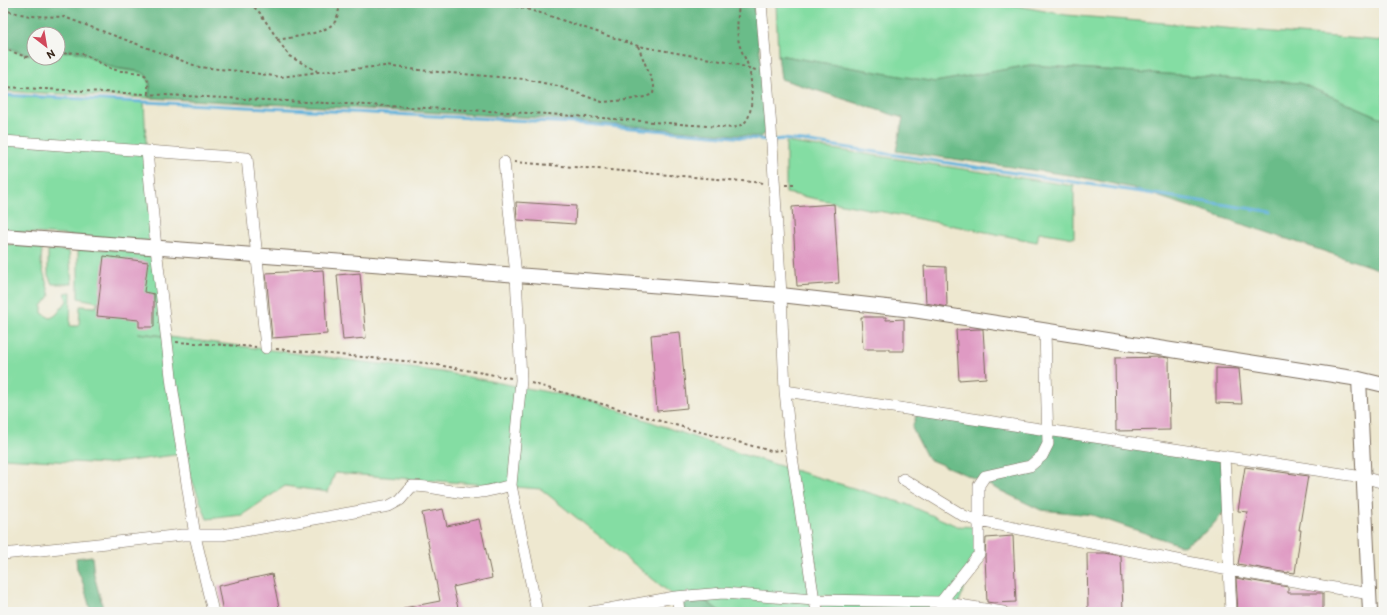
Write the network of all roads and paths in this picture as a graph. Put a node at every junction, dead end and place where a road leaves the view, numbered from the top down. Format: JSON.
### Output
{"nodes":[{"id":1,"x":250,"y":3,"type":"edge"},
{"id":2,"x":343,"y":3,"type":"edge"},
{"id":3,"x":504,"y":3,"type":"edge"},
{"id":4,"x":739,"y":3,"type":"edge"},
{"id":5,"x":761,"y":3,"type":"edge"},
{"id":6,"x":3,"y":10,"type":"edge"},
{"id":7,"x":277,"y":40,"type":"junction"},
{"id":8,"x":638,"y":46,"type":"junction"},
{"id":9,"x":3,"y":48,"type":"edge"},
{"id":10,"x":66,"y":53,"type":"edge"},
{"id":11,"x":26,"y":57,"type":"edge"},
{"id":12,"x":749,"y":68,"type":"junction"},
{"id":13,"x":318,"y":72,"type":"junction"},
{"id":14,"x":766,"y":73,"type":"junction"},
{"id":15,"x":3,"y":87,"type":"edge"},
{"id":16,"x":148,"y":94,"type":"junction"},
{"id":17,"x":3,"y":141,"type":"edge"},
{"id":18,"x":146,"y":151,"type":"junction"},
{"id":19,"x":504,"y":162,"type":"joint"},
{"id":20,"x":766,"y":183,"type":"dead end"},
{"id":21,"x":782,"y":185,"type":"dead end"},
{"id":22,"x":795,"y":186,"type":"dead end"},
{"id":23,"x":3,"y":236,"type":"edge"},
{"id":24,"x":156,"y":248,"type":"junction"},
{"id":25,"x":256,"y":256,"type":"junction"},
{"id":26,"x":516,"y":275,"type":"junction"},
{"id":27,"x":781,"y":295,"type":"junction"},
{"id":28,"x":1045,"y":331,"type":"junction"},
{"id":29,"x":167,"y":341,"type":"junction"},
{"id":30,"x":266,"y":348,"type":"junction"},
{"id":31,"x":1358,"y":379,"type":"junction"},
{"id":32,"x":521,"y":380,"type":"junction"},
{"id":33,"x":1384,"y":385,"type":"edge"},
{"id":34,"x":785,"y":391,"type":"junction"},
{"id":35,"x":1048,"y":429,"type":"junction"},
{"id":36,"x":791,"y":450,"type":"junction"},
{"id":37,"x":1224,"y":456,"type":"junction"},
{"id":38,"x":1364,"y":477,"type":"junction"},
{"id":39,"x":903,"y":479,"type":"dead end"},
{"id":40,"x":1384,"y":483,"type":"edge"},
{"id":41,"x":510,"y":485,"type":"junction"},
{"id":42,"x":979,"y":521,"type":"junction"},
{"id":43,"x":195,"y":536,"type":"junction"},
{"id":44,"x":3,"y":554,"type":"edge"},
{"id":45,"x":1229,"y":570,"type":"junction"},
{"id":46,"x":1370,"y":594,"type":"junction"},
{"id":47,"x":675,"y":597,"type":"junction"},
{"id":48,"x":814,"y":600,"type":"junction"},
{"id":49,"x":941,"y":602,"type":"junction"},
{"id":50,"x":213,"y":612,"type":"edge"},
{"id":51,"x":537,"y":612,"type":"edge"},
{"id":52,"x":592,"y":612,"type":"edge"},
{"id":53,"x":679,"y":612,"type":"edge"},
{"id":54,"x":818,"y":612,"type":"edge"},
{"id":55,"x":1003,"y":612,"type":"edge"},
{"id":56,"x":1231,"y":612,"type":"edge"},
{"id":57,"x":1370,"y":612,"type":"edge"}],
"edges":[{"from":1,"to":7,"type":"path"},
{"from":2,"to":7,"type":"path"},
{"from":3,"to":8,"type":"path"},
{"from":4,"to":12,"type":"path"},
{"from":5,"to":14,"type":"street"},
{"from":6,"to":13,"type":"path"},
{"from":7,"to":13,"type":"path"},
{"from":8,"to":12,"type":"path"},
{"from":8,"to":13,"type":"path"},
{"from":9,"to":11,"type":"path"},
{"from":10,"to":16,"type":"path"},
{"from":12,"to":14,"type":"path"},
{"from":12,"to":16,"type":"path"},
{"from":14,"to":27,"type":"street"},
{"from":15,"to":16,"type":"path"},
{"from":17,"to":18,"type":"street"},
{"from":18,"to":24,"type":"street"},
{"from":18,"to":25,"type":"street"},
{"from":19,"to":20,"type":"path"},
{"from":19,"to":26,"type":"street"},
{"from":21,"to":22,"type":"path"},
{"from":23,"to":24,"type":"street"},
{"from":24,"to":25,"type":"street"},
{"from":24,"to":29,"type":"street"},
{"from":25,"to":26,"type":"street"},
{"from":25,"to":30,"type":"street"},
{"from":26,"to":27,"type":"street"},
{"from":26,"to":32,"type":"street"},
{"from":27,"to":28,"type":"street"},
{"from":27,"to":34,"type":"street"},
{"from":28,"to":31,"type":"street"},
{"from":28,"to":35,"type":"street"},
{"from":29,"to":30,"type":"path"},
{"from":29,"to":43,"type":"street"},
{"from":30,"to":32,"type":"path"},
{"from":31,"to":33,"type":"street"},
{"from":31,"to":38,"type":"street"},
{"from":32,"to":36,"type":"path"},
{"from":32,"to":41,"type":"street"},
{"from":34,"to":35,"type":"street"},
{"from":34,"to":36,"type":"street"},
{"from":35,"to":37,"type":"street"},
{"from":35,"to":42,"type":"street"},
{"from":36,"to":48,"type":"street"},
{"from":37,"to":38,"type":"street"},
{"from":37,"to":45,"type":"street"},
{"from":38,"to":40,"type":"street"},
{"from":38,"to":46,"type":"street"},
{"from":39,"to":42,"type":"street"},
{"from":41,"to":43,"type":"street"},
{"from":41,"to":51,"type":"street"},
{"from":42,"to":45,"type":"street"},
{"from":42,"to":49,"type":"street"},
{"from":43,"to":44,"type":"street"},
{"from":43,"to":50,"type":"street"},
{"from":45,"to":46,"type":"street"},
{"from":45,"to":56,"type":"street"},
{"from":46,"to":57,"type":"street"},
{"from":47,"to":48,"type":"street"},
{"from":47,"to":52,"type":"street"},
{"from":47,"to":53,"type":"street"},
{"from":48,"to":49,"type":"street"},
{"from":48,"to":54,"type":"street"},
{"from":49,"to":55,"type":"street"}]}
